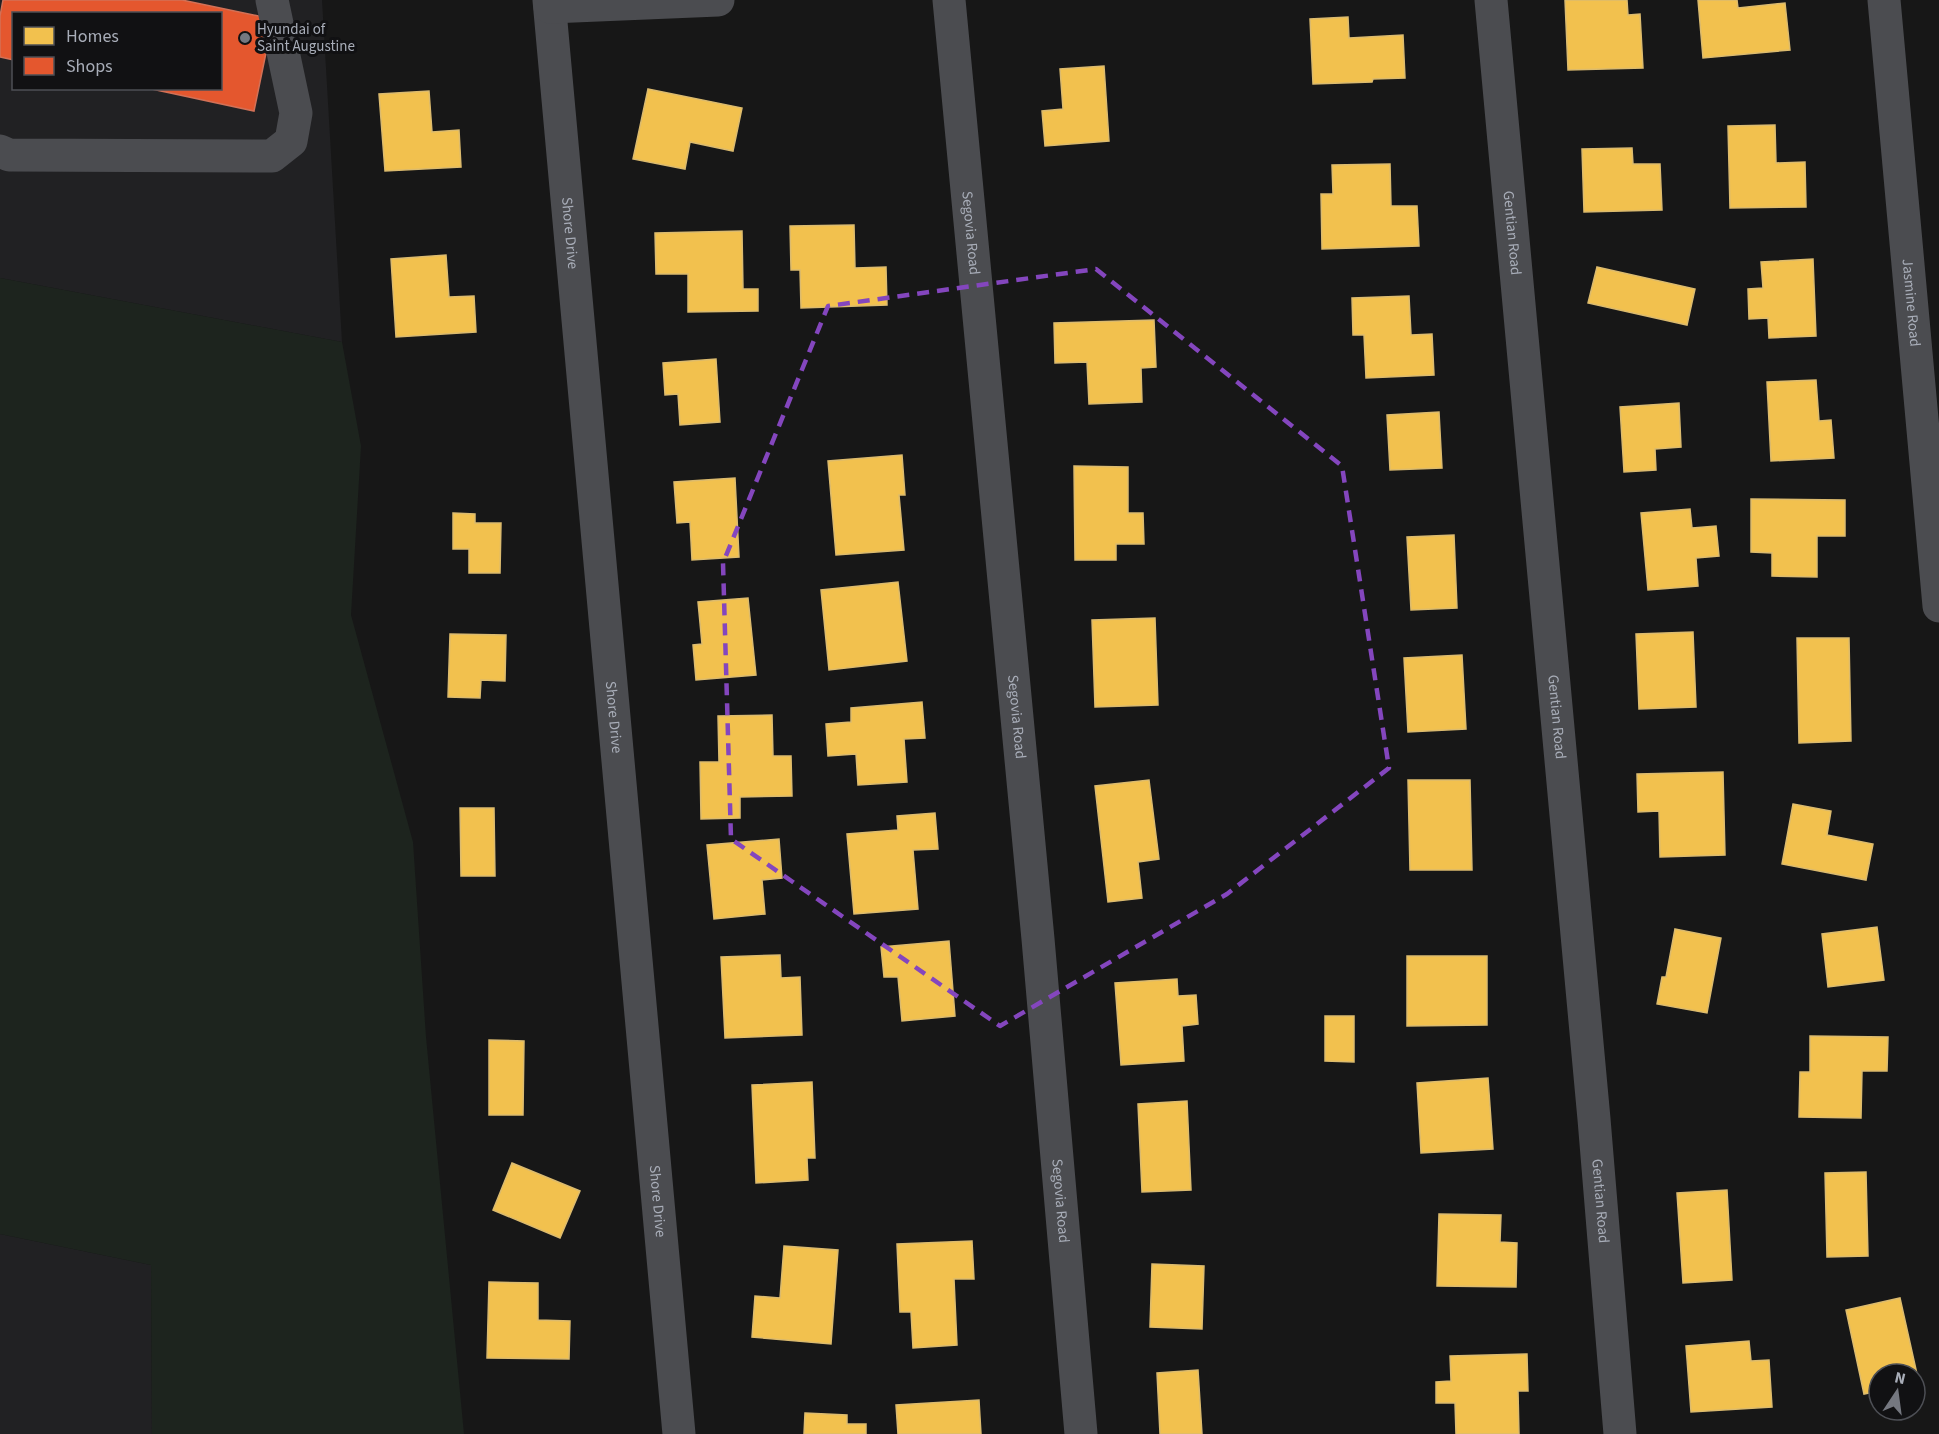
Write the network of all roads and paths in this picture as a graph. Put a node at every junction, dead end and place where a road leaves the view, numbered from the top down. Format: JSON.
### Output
{"nodes":[{"id":1,"x":272,"y":0,"type":"edge"},
{"id":2,"x":718,"y":0,"type":"edge"},
{"id":3,"x":949,"y":0,"type":"edge"},
{"id":4,"x":1491,"y":0,"type":"edge"},
{"id":5,"x":1884,"y":0,"type":"edge"},
{"id":6,"x":550,"y":4,"type":"edge"},
{"id":7,"x":0,"y":151,"type":"edge"},
{"id":8,"x":1939,"y":606,"type":"edge"},
{"id":9,"x":679,"y":1434,"type":"edge"},
{"id":10,"x":1081,"y":1434,"type":"edge"},
{"id":11,"x":1620,"y":1434,"type":"edge"}],
"edges":[{"from":1,"to":7,"type":"street"},
{"from":2,"to":6,"type":"street"},
{"from":3,"to":10,"type":"street","name":"Segovia Road"},
{"from":4,"to":11,"type":"street","name":"Gentian Road"},
{"from":5,"to":8,"type":"street","name":"Jasmine Road"},
{"from":6,"to":9,"type":"street","name":"Shore Drive"}]}
